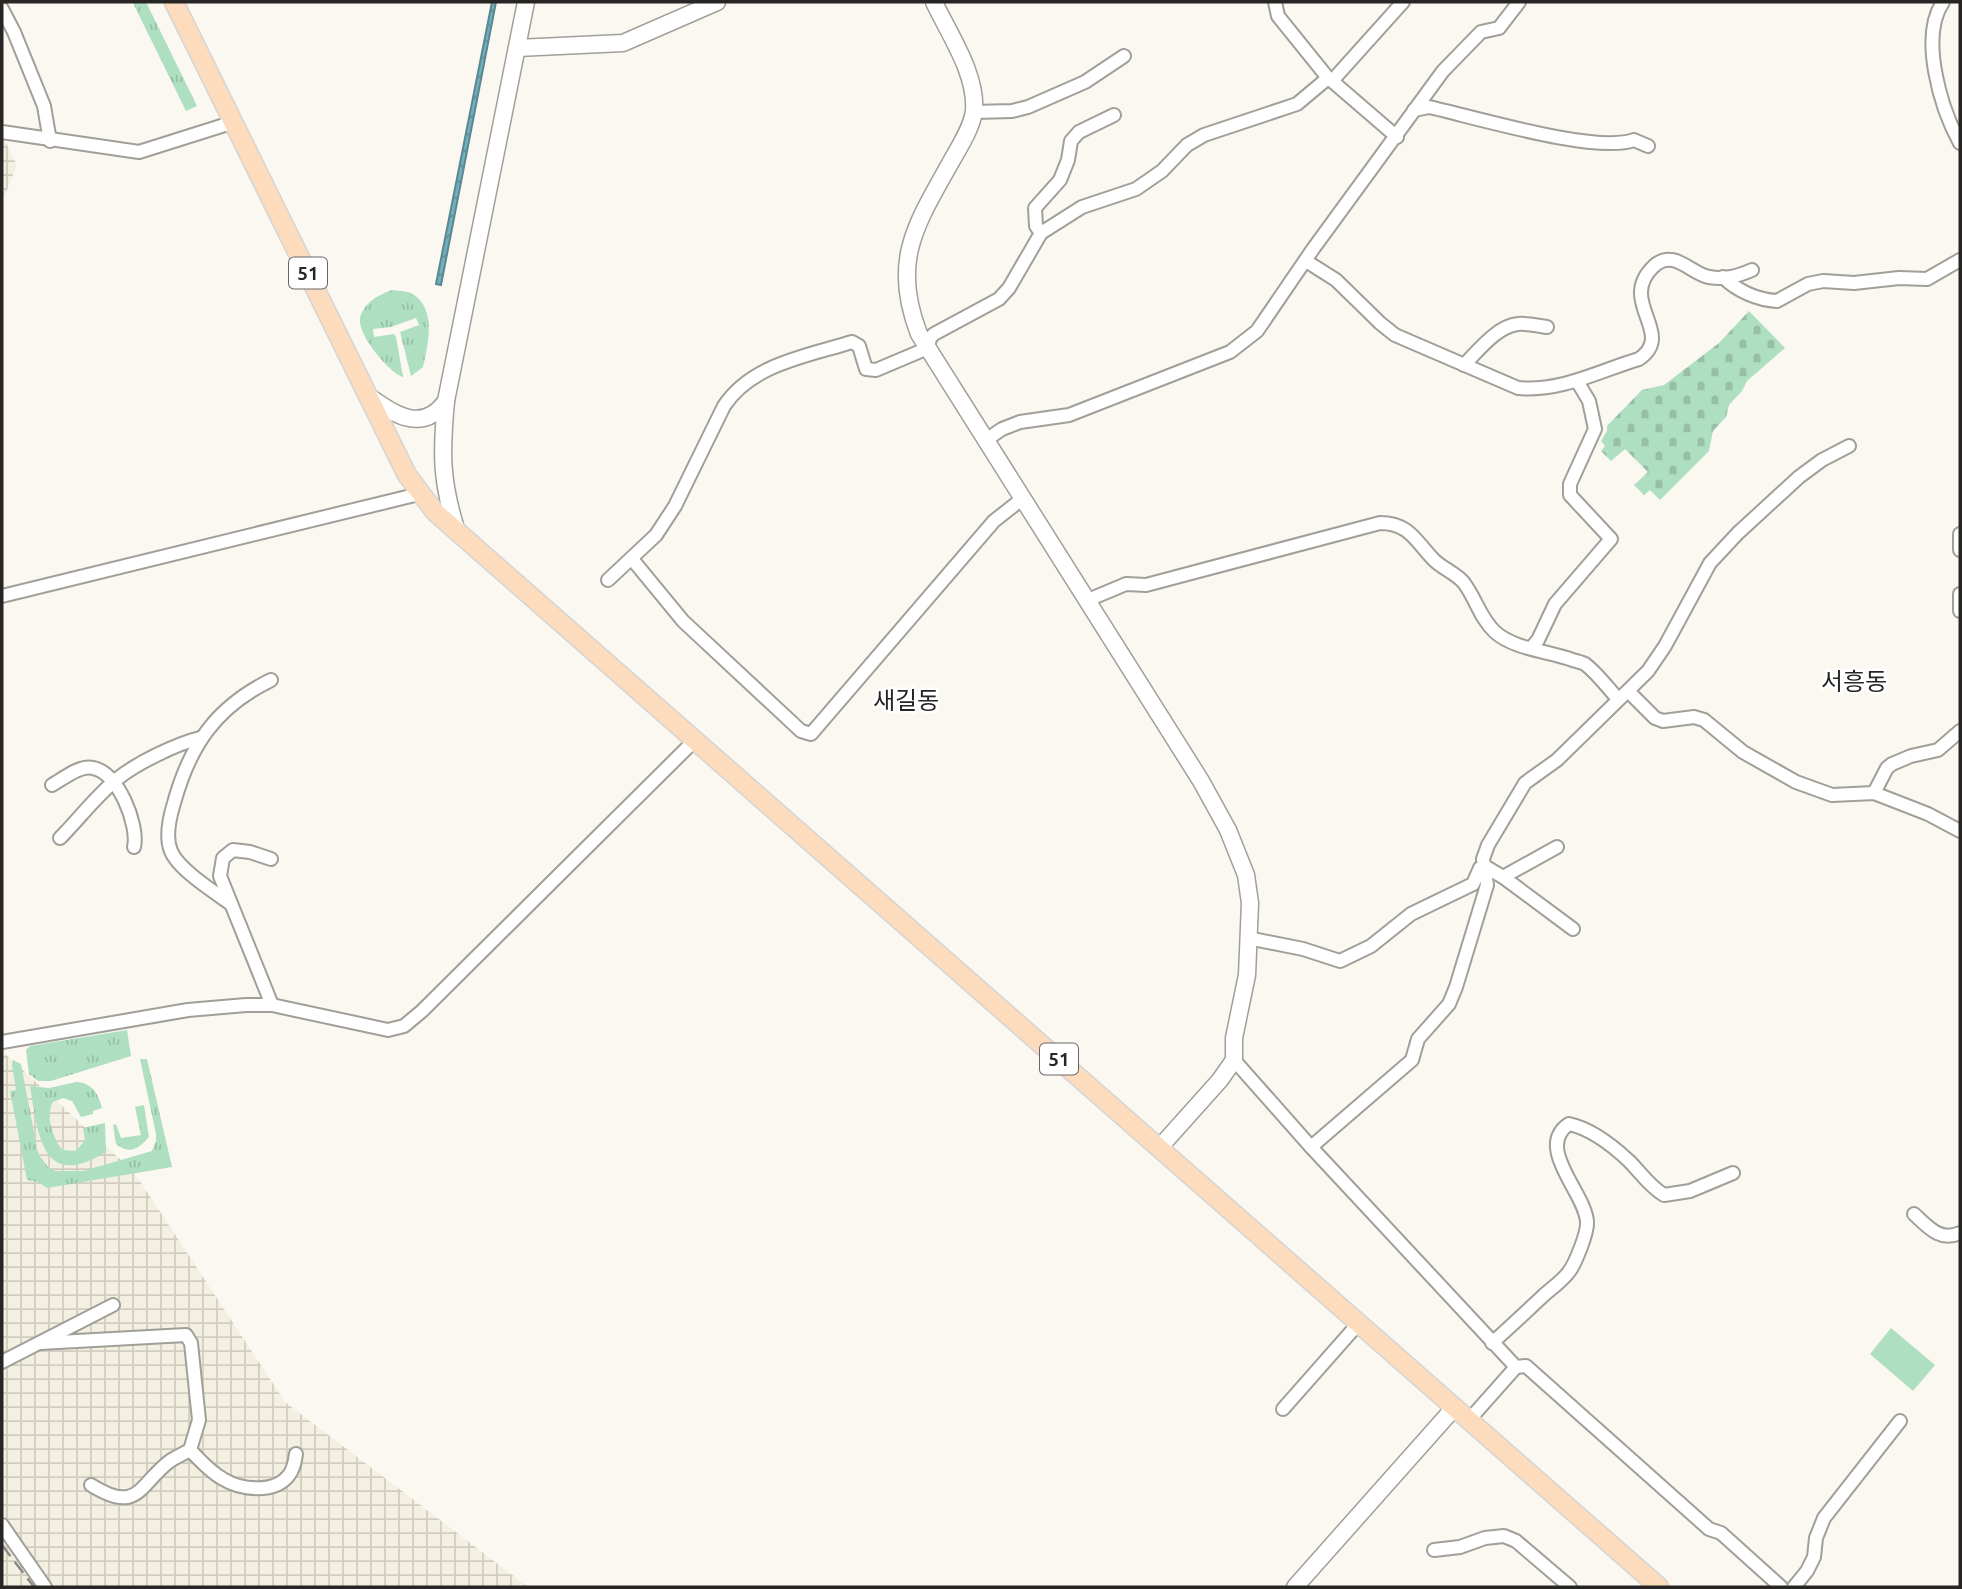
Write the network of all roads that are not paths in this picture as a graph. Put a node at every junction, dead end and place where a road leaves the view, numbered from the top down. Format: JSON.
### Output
{"nodes":[{"id":1,"x":174,"y":2,"type":"edge"},
{"id":2,"x":526,"y":2,"type":"edge"},
{"id":3,"x":717,"y":2,"type":"edge"},
{"id":4,"x":934,"y":2,"type":"edge"},
{"id":5,"x":1275,"y":2,"type":"edge"},
{"id":6,"x":1403,"y":2,"type":"edge"},
{"id":7,"x":1519,"y":2,"type":"edge"},
{"id":8,"x":1942,"y":2,"type":"edge"},
{"id":9,"x":2,"y":9,"type":"edge"},
{"id":10,"x":517,"y":48,"type":"junction"},
{"id":11,"x":1124,"y":56,"type":"dead end"},
{"id":12,"x":1330,"y":79,"type":"junction"},
{"id":13,"x":1414,"y":110,"type":"junction"},
{"id":14,"x":974,"y":112,"type":"junction"},
{"id":15,"x":1114,"y":115,"type":"dead end"},
{"id":16,"x":234,"y":122,"type":"junction"},
{"id":17,"x":2,"y":132,"type":"edge"},
{"id":18,"x":1396,"y":137,"type":"junction"},
{"id":19,"x":50,"y":141,"type":"junction"},
{"id":20,"x":1960,"y":143,"type":"edge"},
{"id":21,"x":1648,"y":146,"type":"dead end"},
{"id":22,"x":1041,"y":233,"type":"junction"},
{"id":23,"x":1960,"y":260,"type":"edge"},
{"id":24,"x":1306,"y":261,"type":"junction"},
{"id":25,"x":1752,"y":271,"type":"dead end"},
{"id":26,"x":1723,"y":277,"type":"junction"},
{"id":27,"x":1547,"y":327,"type":"dead end"},
{"id":28,"x":929,"y":348,"type":"junction"},
{"id":29,"x":1464,"y":365,"type":"junction"},
{"id":30,"x":1577,"y":381,"type":"junction"},
{"id":31,"x":368,"y":396,"type":"junction"},
{"id":32,"x":446,"y":401,"type":"junction"},
{"id":33,"x":986,"y":440,"type":"junction"},
{"id":34,"x":1849,"y":446,"type":"dead end"},
{"id":35,"x":419,"y":494,"type":"junction"},
{"id":36,"x":1022,"y":499,"type":"junction"},
{"id":37,"x":457,"y":532,"type":"junction"},
{"id":38,"x":1960,"y":534,"type":"edge"},
{"id":39,"x":1960,"y":550,"type":"edge"},
{"id":40,"x":632,"y":559,"type":"junction"},
{"id":41,"x":608,"y":580,"type":"dead end"},
{"id":42,"x":1960,"y":594,"type":"edge"},
{"id":43,"x":2,"y":596,"type":"edge"},
{"id":44,"x":1088,"y":600,"type":"junction"},
{"id":45,"x":1960,"y":611,"type":"edge"},
{"id":46,"x":1531,"y":648,"type":"junction"},
{"id":47,"x":271,"y":680,"type":"dead end"},
{"id":48,"x":1623,"y":695,"type":"junction"},
{"id":49,"x":1960,"y":731,"type":"edge"},
{"id":50,"x":201,"y":738,"type":"junction"},
{"id":51,"x":695,"y":740,"type":"junction"},
{"id":52,"x":115,"y":782,"type":"junction"},
{"id":53,"x":52,"y":785,"type":"dead end"},
{"id":54,"x":1874,"y":793,"type":"junction"},
{"id":55,"x":1960,"y":831,"type":"edge"},
{"id":56,"x":60,"y":838,"type":"dead end"},
{"id":57,"x":134,"y":847,"type":"dead end"},
{"id":58,"x":1557,"y":847,"type":"dead end"},
{"id":59,"x":271,"y":859,"type":"dead end"},
{"id":60,"x":1486,"y":867,"type":"junction"},
{"id":61,"x":1503,"y":877,"type":"junction"},
{"id":62,"x":231,"y":904,"type":"junction"},
{"id":63,"x":1573,"y":929,"type":"dead end"},
{"id":64,"x":1248,"y":938,"type":"junction"},
{"id":65,"x":272,"y":1005,"type":"junction"},
{"id":66,"x":2,"y":1042,"type":"edge"},
{"id":67,"x":1234,"y":1060,"type":"junction"},
{"id":68,"x":1160,"y":1147,"type":"junction"},
{"id":69,"x":1311,"y":1147,"type":"junction"},
{"id":70,"x":1733,"y":1173,"type":"dead end"},
{"id":71,"x":1914,"y":1214,"type":"dead end"},
{"id":72,"x":1960,"y":1233,"type":"edge"},
{"id":73,"x":113,"y":1305,"type":"dead end"},
{"id":74,"x":1358,"y":1324,"type":"junction"},
{"id":75,"x":40,"y":1342,"type":"junction"},
{"id":76,"x":1492,"y":1343,"type":"junction"},
{"id":77,"x":2,"y":1362,"type":"edge"},
{"id":78,"x":1516,"y":1367,"type":"junction"},
{"id":79,"x":1454,"y":1408,"type":"junction"},
{"id":80,"x":1283,"y":1409,"type":"dead end"},
{"id":81,"x":1469,"y":1420,"type":"junction"},
{"id":82,"x":1900,"y":1421,"type":"dead end"},
{"id":83,"x":190,"y":1450,"type":"junction"},
{"id":84,"x":296,"y":1454,"type":"dead end"},
{"id":85,"x":91,"y":1485,"type":"dead end"},
{"id":86,"x":2,"y":1525,"type":"edge"},
{"id":87,"x":1434,"y":1550,"type":"dead end"},
{"id":88,"x":45,"y":1587,"type":"edge"},
{"id":89,"x":1295,"y":1587,"type":"edge"},
{"id":90,"x":1570,"y":1587,"type":"edge"},
{"id":91,"x":1659,"y":1587,"type":"edge"},
{"id":92,"x":1781,"y":1587,"type":"edge"},
{"id":93,"x":1794,"y":1587,"type":"edge"}],
"edges":[{"from":1,"to":16,"type":"main road","number":"51"},
{"from":2,"to":10,"type":"street"},
{"from":3,"to":10,"type":"street"},
{"from":4,"to":14,"type":"street"},
{"from":5,"to":12,"type":"street"},
{"from":6,"to":12,"type":"street"},
{"from":7,"to":13,"type":"street"},
{"from":8,"to":20,"type":"street"},
{"from":9,"to":19,"type":"street"},
{"from":10,"to":32,"type":"street"},
{"from":11,"to":14,"type":"street"},
{"from":12,"to":18,"type":"street"},
{"from":12,"to":22,"type":"street"},
{"from":13,"to":18,"type":"street"},
{"from":13,"to":21,"type":"street"},
{"from":14,"to":28,"type":"street"},
{"from":15,"to":22,"type":"street"},
{"from":16,"to":19,"type":"street"},
{"from":16,"to":31,"type":"main road","number":"51"},
{"from":17,"to":19,"type":"street"},
{"from":18,"to":24,"type":"street"},
{"from":22,"to":28,"type":"street"},
{"from":23,"to":26,"type":"street"},
{"from":24,"to":29,"type":"street"},
{"from":24,"to":33,"type":"street"},
{"from":25,"to":26,"type":"street"},
{"from":26,"to":30,"type":"street"},
{"from":27,"to":29,"type":"street"},
{"from":28,"to":33,"type":"street"},
{"from":28,"to":40,"type":"street"},
{"from":29,"to":30,"type":"street"},
{"from":30,"to":46,"type":"street"},
{"from":31,"to":32,"type":"street"},
{"from":31,"to":35,"type":"main road","number":"51"},
{"from":32,"to":37,"type":"street"},
{"from":33,"to":36,"type":"street"},
{"from":34,"to":48,"type":"street"},
{"from":35,"to":37,"type":"main road","number":"51"},
{"from":35,"to":43,"type":"street"},
{"from":36,"to":40,"type":"street"},
{"from":36,"to":44,"type":"street"},
{"from":37,"to":51,"type":"main road","number":"51"},
{"from":38,"to":39,"type":"street"},
{"from":40,"to":41,"type":"street"},
{"from":42,"to":45,"type":"street"},
{"from":44,"to":46,"type":"street"},
{"from":44,"to":64,"type":"street"},
{"from":46,"to":48,"type":"street"},
{"from":47,"to":50,"type":"street"},
{"from":48,"to":54,"type":"street"},
{"from":48,"to":60,"type":"street"},
{"from":49,"to":54,"type":"street"},
{"from":50,"to":52,"type":"street"},
{"from":50,"to":62,"type":"street"},
{"from":51,"to":65,"type":"street"},
{"from":51,"to":68,"type":"main road","number":"51"},
{"from":52,"to":53,"type":"street"},
{"from":52,"to":56,"type":"street"},
{"from":52,"to":57,"type":"street"},
{"from":54,"to":55,"type":"street"},
{"from":58,"to":61,"type":"street"},
{"from":59,"to":62,"type":"street"},
{"from":60,"to":61,"type":"street"},
{"from":60,"to":64,"type":"street"},
{"from":60,"to":69,"type":"street"},
{"from":61,"to":63,"type":"street"},
{"from":62,"to":65,"type":"street"},
{"from":64,"to":67,"type":"street"},
{"from":65,"to":66,"type":"street"},
{"from":67,"to":68,"type":"street"},
{"from":67,"to":69,"type":"street"},
{"from":68,"to":74,"type":"main road","number":"51"},
{"from":69,"to":76,"type":"street"},
{"from":70,"to":76,"type":"street"},
{"from":71,"to":72,"type":"street"},
{"from":73,"to":75,"type":"street"},
{"from":74,"to":79,"type":"main road","number":"51"},
{"from":74,"to":80,"type":"street"},
{"from":75,"to":77,"type":"street"},
{"from":75,"to":83,"type":"street"},
{"from":76,"to":78,"type":"street"},
{"from":78,"to":81,"type":"street"},
{"from":78,"to":92,"type":"street"},
{"from":79,"to":81,"type":"main road","number":"51"},
{"from":79,"to":89,"type":"street"},
{"from":81,"to":91,"type":"main road","number":"51"},
{"from":82,"to":93,"type":"street"},
{"from":83,"to":84,"type":"street"},
{"from":83,"to":85,"type":"street"},
{"from":86,"to":88,"type":"street"},
{"from":87,"to":90,"type":"street"}]}
